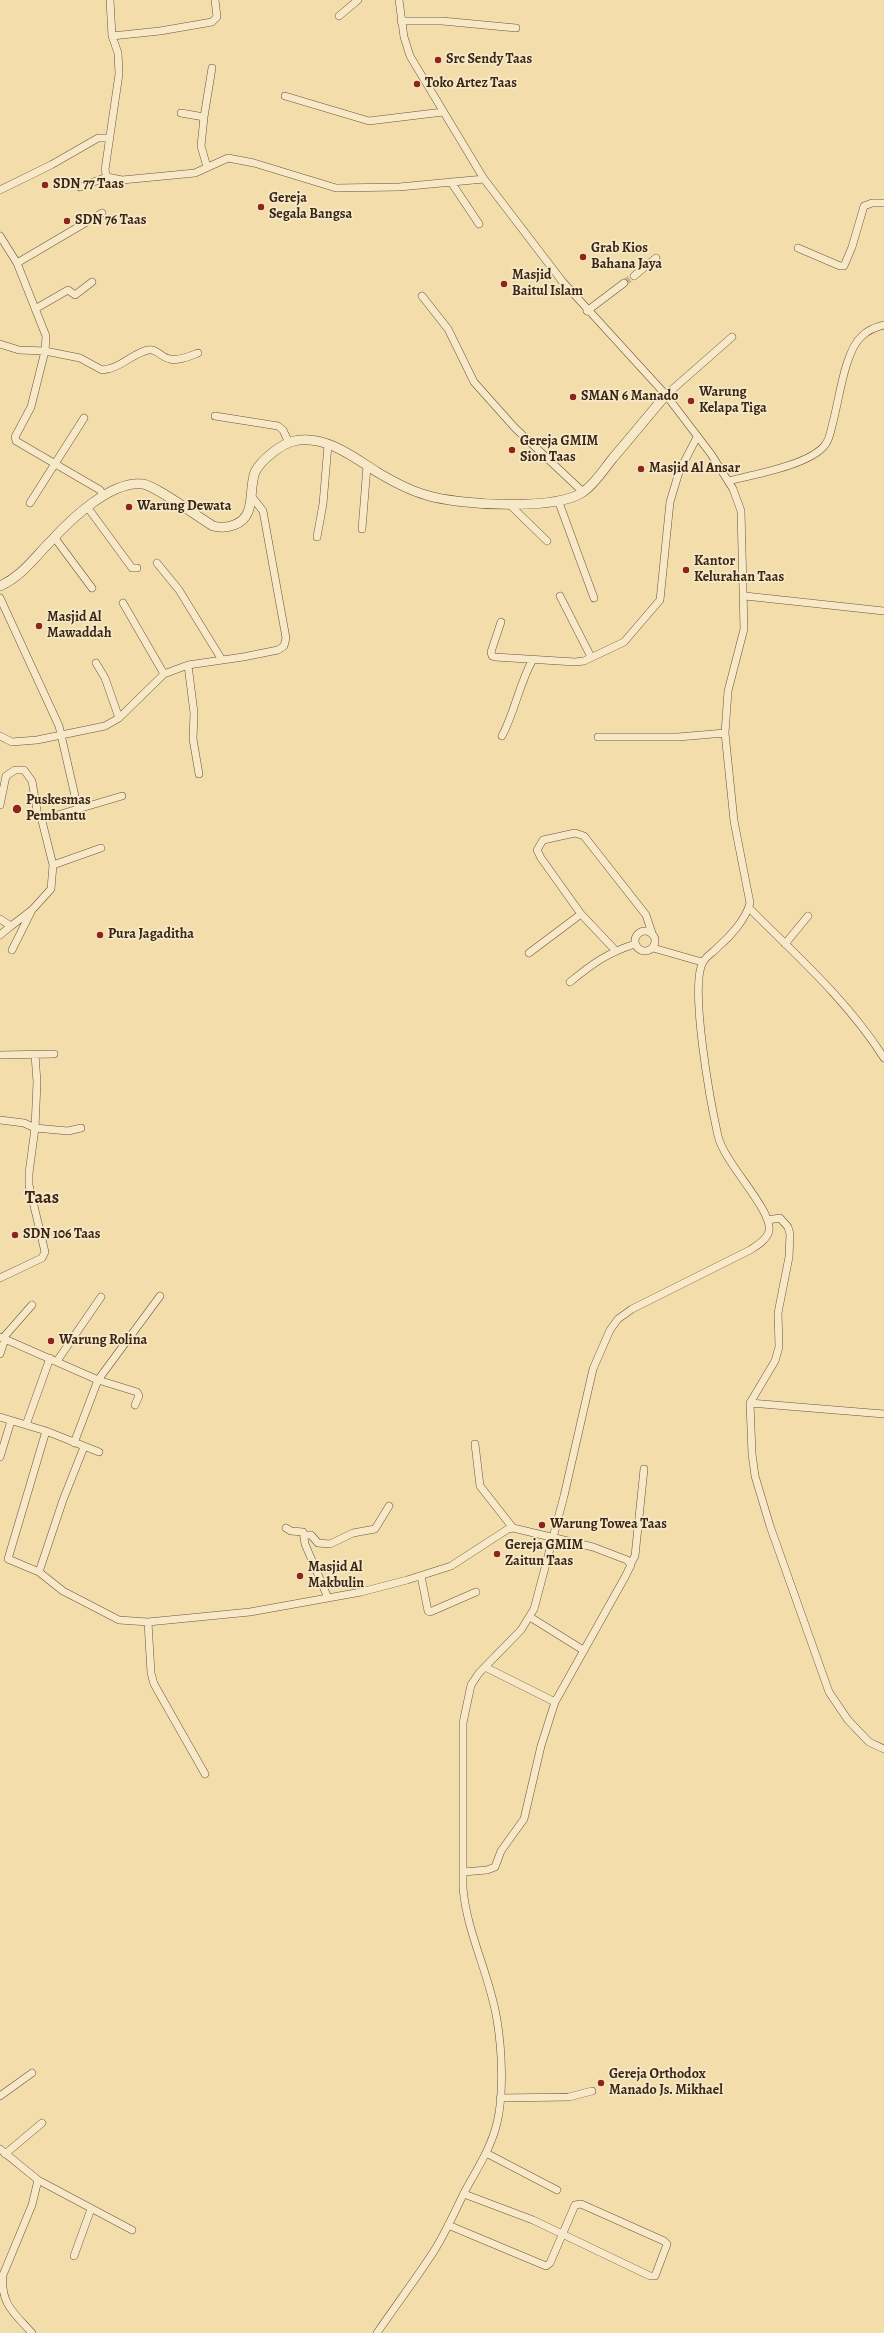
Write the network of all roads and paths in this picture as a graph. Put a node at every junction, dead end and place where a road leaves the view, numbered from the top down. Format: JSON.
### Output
{"nodes":[{"id":1,"x":110,"y":0,"type":"edge"},
{"id":2,"x":215,"y":0,"type":"edge"},
{"id":3,"x":358,"y":0,"type":"edge"},
{"id":4,"x":399,"y":0,"type":"edge"},
{"id":5,"x":339,"y":16,"type":"dead end"},
{"id":6,"x":401,"y":21,"type":"junction"},
{"id":7,"x":516,"y":28,"type":"dead end"},
{"id":8,"x":112,"y":36,"type":"junction"},
{"id":9,"x":212,"y":68,"type":"dead end"},
{"id":10,"x":285,"y":96,"type":"dead end"},
{"id":11,"x":442,"y":112,"type":"junction"},
{"id":12,"x":181,"y":113,"type":"dead end"},
{"id":13,"x":204,"y":117,"type":"junction"},
{"id":14,"x":110,"y":138,"type":"junction"},
{"id":15,"x":207,"y":167,"type":"junction"},
{"id":16,"x":107,"y":178,"type":"junction"},
{"id":17,"x":484,"y":179,"type":"junction"},
{"id":18,"x":451,"y":182,"type":"junction"},
{"id":19,"x":80,"y":187,"type":"dead end"},
{"id":20,"x":0,"y":190,"type":"edge"},
{"id":21,"x":884,"y":203,"type":"edge"},
{"id":22,"x":102,"y":213,"type":"dead end"},
{"id":23,"x":479,"y":224,"type":"dead end"},
{"id":24,"x":0,"y":236,"type":"edge"},
{"id":25,"x":798,"y":248,"type":"dead end"},
{"id":26,"x":656,"y":258,"type":"dead end"},
{"id":27,"x":17,"y":263,"type":"junction"},
{"id":28,"x":634,"y":276,"type":"tunnel mouth"},
{"id":29,"x":92,"y":282,"type":"dead end"},
{"id":30,"x":624,"y":283,"type":"tunnel mouth"},
{"id":31,"x":422,"y":296,"type":"dead end"},
{"id":32,"x":35,"y":308,"type":"junction"},
{"id":33,"x":587,"y":311,"type":"junction"},
{"id":34,"x":884,"y":325,"type":"edge"},
{"id":35,"x":732,"y":337,"type":"dead end"},
{"id":36,"x":0,"y":344,"type":"edge"},
{"id":37,"x":45,"y":351,"type":"junction"},
{"id":38,"x":198,"y":353,"type":"dead end"},
{"id":39,"x":666,"y":395,"type":"junction"},
{"id":40,"x":215,"y":416,"type":"dead end"},
{"id":41,"x":84,"y":418,"type":"dead end"},
{"id":42,"x":697,"y":437,"type":"junction"},
{"id":43,"x":289,"y":442,"type":"junction"},
{"id":44,"x":328,"y":445,"type":"junction"},
{"id":45,"x":56,"y":464,"type":"junction"},
{"id":46,"x":367,"y":466,"type":"junction"},
{"id":47,"x":728,"y":481,"type":"junction"},
{"id":48,"x":583,"y":492,"type":"junction"},
{"id":49,"x":103,"y":495,"type":"junction"},
{"id":50,"x":252,"y":497,"type":"junction"},
{"id":51,"x":558,"y":500,"type":"junction"},
{"id":52,"x":30,"y":503,"type":"dead end"},
{"id":53,"x":509,"y":504,"type":"junction"},
{"id":54,"x":88,"y":508,"type":"junction"},
{"id":55,"x":362,"y":529,"type":"dead end"},
{"id":56,"x":54,"y":537,"type":"junction"},
{"id":57,"x":317,"y":537,"type":"dead end"},
{"id":58,"x":547,"y":541,"type":"dead end"},
{"id":59,"x":157,"y":563,"type":"dead end"},
{"id":60,"x":137,"y":568,"type":"dead end"},
{"id":61,"x":0,"y":586,"type":"edge"},
{"id":62,"x":92,"y":588,"type":"dead end"},
{"id":63,"x":560,"y":596,"type":"dead end"},
{"id":64,"x":745,"y":596,"type":"junction"},
{"id":65,"x":0,"y":598,"type":"edge"},
{"id":66,"x":594,"y":598,"type":"dead end"},
{"id":67,"x":123,"y":603,"type":"dead end"},
{"id":68,"x":884,"y":611,"type":"edge"},
{"id":69,"x":502,"y":622,"type":"dead end"},
{"id":70,"x":588,"y":659,"type":"junction"},
{"id":71,"x":222,"y":660,"type":"junction"},
{"id":72,"x":532,"y":661,"type":"junction"},
{"id":73,"x":96,"y":663,"type":"dead end"},
{"id":74,"x":188,"y":665,"type":"junction"},
{"id":75,"x":164,"y":674,"type":"junction"},
{"id":76,"x":119,"y":718,"type":"junction"},
{"id":77,"x":725,"y":733,"type":"junction"},
{"id":78,"x":0,"y":736,"type":"edge"},
{"id":79,"x":60,"y":736,"type":"junction"},
{"id":80,"x":502,"y":736,"type":"dead end"},
{"id":81,"x":598,"y":737,"type":"dead end"},
{"id":82,"x":199,"y":774,"type":"dead end"},
{"id":83,"x":122,"y":796,"type":"dead end"},
{"id":84,"x":0,"y":805,"type":"edge"},
{"id":85,"x":78,"y":810,"type":"junction"},
{"id":86,"x":41,"y":817,"type":"junction"},
{"id":87,"x":101,"y":848,"type":"dead end"},
{"id":88,"x":53,"y":865,"type":"junction"},
{"id":89,"x":749,"y":908,"type":"junction"},
{"id":90,"x":32,"y":910,"type":"junction"},
{"id":91,"x":581,"y":914,"type":"junction"},
{"id":92,"x":808,"y":916,"type":"dead end"},
{"id":93,"x":0,"y":919,"type":"edge"},
{"id":94,"x":11,"y":926,"type":"junction"},
{"id":95,"x":652,"y":933,"type":"junction"},
{"id":96,"x":0,"y":935,"type":"edge"},
{"id":97,"x":635,"y":944,"type":"junction"},
{"id":98,"x":786,"y":944,"type":"junction"},
{"id":99,"x":653,"y":948,"type":"junction"},
{"id":100,"x":12,"y":950,"type":"dead end"},
{"id":101,"x":614,"y":950,"type":"junction"},
{"id":102,"x":529,"y":953,"type":"dead end"},
{"id":103,"x":702,"y":962,"type":"junction"},
{"id":104,"x":570,"y":982,"type":"dead end"},
{"id":105,"x":54,"y":1054,"type":"dead end"},
{"id":106,"x":0,"y":1055,"type":"edge"},
{"id":107,"x":35,"y":1055,"type":"junction"},
{"id":108,"x":884,"y":1058,"type":"edge"},
{"id":109,"x":0,"y":1120,"type":"edge"},
{"id":110,"x":35,"y":1128,"type":"junction"},
{"id":111,"x":81,"y":1128,"type":"dead end"},
{"id":112,"x":768,"y":1220,"type":"junction"},
{"id":113,"x":0,"y":1278,"type":"edge"},
{"id":114,"x":160,"y":1296,"type":"dead end"},
{"id":115,"x":101,"y":1297,"type":"dead end"},
{"id":116,"x":32,"y":1305,"type":"dead end"},
{"id":117,"x":3,"y":1338,"type":"edge"},
{"id":118,"x":0,"y":1354,"type":"edge"},
{"id":119,"x":50,"y":1358,"type":"junction"},
{"id":120,"x":58,"y":1361,"type":"junction"},
{"id":121,"x":98,"y":1380,"type":"junction"},
{"id":122,"x":750,"y":1403,"type":"junction"},
{"id":123,"x":135,"y":1405,"type":"dead end"},
{"id":124,"x":884,"y":1414,"type":"edge"},
{"id":125,"x":0,"y":1417,"type":"edge"},
{"id":126,"x":11,"y":1421,"type":"junction"},
{"id":127,"x":26,"y":1425,"type":"junction"},
{"id":128,"x":46,"y":1431,"type":"junction"},
{"id":129,"x":74,"y":1443,"type":"junction"},
{"id":130,"x":475,"y":1444,"type":"dead end"},
{"id":131,"x":84,"y":1447,"type":"junction"},
{"id":132,"x":99,"y":1452,"type":"dead end"},
{"id":133,"x":0,"y":1457,"type":"edge"},
{"id":134,"x":644,"y":1468,"type":"dead end"},
{"id":135,"x":389,"y":1506,"type":"dead end"},
{"id":136,"x":286,"y":1528,"type":"dead end"},
{"id":137,"x":513,"y":1528,"type":"junction"},
{"id":138,"x":304,"y":1535,"type":"junction"},
{"id":139,"x":553,"y":1539,"type":"junction"},
{"id":140,"x":631,"y":1563,"type":"junction"},
{"id":141,"x":40,"y":1572,"type":"junction"},
{"id":142,"x":421,"y":1576,"type":"junction"},
{"id":143,"x":476,"y":1592,"type":"dead end"},
{"id":144,"x":328,"y":1598,"type":"junction"},
{"id":145,"x":530,"y":1617,"type":"junction"},
{"id":146,"x":148,"y":1622,"type":"junction"},
{"id":147,"x":583,"y":1650,"type":"junction"},
{"id":148,"x":486,"y":1668,"type":"junction"},
{"id":149,"x":555,"y":1702,"type":"junction"},
{"id":150,"x":884,"y":1749,"type":"edge"},
{"id":151,"x":205,"y":1774,"type":"dead end"},
{"id":152,"x":469,"y":1871,"type":"junction"},
{"id":153,"x":32,"y":2073,"type":"dead end"},
{"id":154,"x":592,"y":2091,"type":"dead end"},
{"id":155,"x":0,"y":2096,"type":"edge"},
{"id":156,"x":500,"y":2098,"type":"junction"},
{"id":157,"x":42,"y":2123,"type":"dead end"},
{"id":158,"x":3,"y":2152,"type":"edge"},
{"id":159,"x":486,"y":2152,"type":"junction"},
{"id":160,"x":38,"y":2180,"type":"junction"},
{"id":161,"x":557,"y":2190,"type":"dead end"},
{"id":162,"x":464,"y":2194,"type":"junction"},
{"id":163,"x":91,"y":2209,"type":"junction"},
{"id":164,"x":448,"y":2225,"type":"junction"},
{"id":165,"x":132,"y":2230,"type":"dead end"},
{"id":166,"x":562,"y":2234,"type":"junction"},
{"id":167,"x":74,"y":2256,"type":"dead end"},
{"id":168,"x":0,"y":2260,"type":"edge"},
{"id":169,"x":7,"y":2263,"type":"junction"},
{"id":170,"x":32,"y":2333,"type":"edge"},
{"id":171,"x":377,"y":2333,"type":"edge"}],
"edges":[{"from":1,"to":8,"type":"street"},
{"from":2,"to":8,"type":"street"},
{"from":3,"to":5,"type":"street"},
{"from":4,"to":6,"type":"street"},
{"from":6,"to":7,"type":"street"},
{"from":6,"to":11,"type":"street"},
{"from":8,"to":14,"type":"street"},
{"from":9,"to":13,"type":"street"},
{"from":10,"to":11,"type":"street"},
{"from":11,"to":17,"type":"street"},
{"from":12,"to":13,"type":"street"},
{"from":13,"to":15,"type":"street"},
{"from":14,"to":16,"type":"street"},
{"from":14,"to":20,"type":"street"},
{"from":15,"to":16,"type":"street"},
{"from":15,"to":18,"type":"street"},
{"from":16,"to":19,"type":"street"},
{"from":17,"to":18,"type":"street"},
{"from":17,"to":33,"type":"street"},
{"from":18,"to":23,"type":"street"},
{"from":21,"to":25,"type":"street"},
{"from":22,"to":27,"type":"street"},
{"from":24,"to":27,"type":"street"},
{"from":26,"to":28,"type":"street"},
{"from":27,"to":32,"type":"street"},
{"from":29,"to":32,"type":"street"},
{"from":30,"to":33,"type":"street"},
{"from":31,"to":48,"type":"street"},
{"from":32,"to":37,"type":"street"},
{"from":33,"to":39,"type":"street"},
{"from":34,"to":47,"type":"street"},
{"from":35,"to":39,"type":"street"},
{"from":36,"to":37,"type":"street"},
{"from":37,"to":38,"type":"street"},
{"from":37,"to":45,"type":"street"},
{"from":39,"to":42,"type":"street"},
{"from":39,"to":48,"type":"street"},
{"from":40,"to":43,"type":"street"},
{"from":41,"to":45,"type":"street"},
{"from":42,"to":47,"type":"street"},
{"from":42,"to":70,"type":"street"},
{"from":43,"to":44,"type":"street"},
{"from":43,"to":50,"type":"street"},
{"from":44,"to":46,"type":"street"},
{"from":44,"to":57,"type":"street"},
{"from":45,"to":49,"type":"street"},
{"from":45,"to":52,"type":"street"},
{"from":46,"to":53,"type":"street"},
{"from":46,"to":55,"type":"street"},
{"from":47,"to":64,"type":"street"},
{"from":48,"to":51,"type":"street"},
{"from":49,"to":50,"type":"street"},
{"from":49,"to":54,"type":"street"},
{"from":50,"to":71,"type":"street"},
{"from":51,"to":53,"type":"street"},
{"from":51,"to":66,"type":"street"},
{"from":53,"to":58,"type":"street"},
{"from":54,"to":56,"type":"street"},
{"from":54,"to":60,"type":"street"},
{"from":56,"to":61,"type":"street"},
{"from":56,"to":62,"type":"street"},
{"from":59,"to":71,"type":"street"},
{"from":63,"to":70,"type":"street"},
{"from":64,"to":68,"type":"street"},
{"from":64,"to":77,"type":"street"},
{"from":65,"to":79,"type":"street"},
{"from":67,"to":75,"type":"street"},
{"from":69,"to":72,"type":"street"},
{"from":70,"to":72,"type":"street"},
{"from":71,"to":74,"type":"street"},
{"from":72,"to":80,"type":"street"},
{"from":73,"to":76,"type":"street"},
{"from":74,"to":75,"type":"street"},
{"from":74,"to":82,"type":"street"},
{"from":75,"to":76,"type":"street"},
{"from":76,"to":79,"type":"street"},
{"from":77,"to":81,"type":"street"},
{"from":77,"to":89,"type":"street"},
{"from":78,"to":79,"type":"street"},
{"from":79,"to":85,"type":"street"},
{"from":83,"to":85,"type":"street"},
{"from":84,"to":86,"type":"street"},
{"from":85,"to":86,"type":"street"},
{"from":86,"to":88,"type":"street"},
{"from":87,"to":88,"type":"street"},
{"from":88,"to":90,"type":"street"},
{"from":89,"to":98,"type":"street"},
{"from":89,"to":103,"type":"street"},
{"from":90,"to":94,"type":"street"},
{"from":90,"to":100,"type":"street"},
{"from":91,"to":95,"type":"street"},
{"from":91,"to":101,"type":"street"},
{"from":91,"to":102,"type":"street"},
{"from":92,"to":98,"type":"street"},
{"from":93,"to":94,"type":"street"},
{"from":94,"to":96,"type":"street"},
{"from":95,"to":97,"type":"street"},
{"from":95,"to":99,"type":"street"},
{"from":97,"to":99,"type":"street"},
{"from":97,"to":101,"type":"street"},
{"from":98,"to":108,"type":"street"},
{"from":99,"to":103,"type":"street"},
{"from":101,"to":104,"type":"street"},
{"from":103,"to":112,"type":"street"},
{"from":105,"to":107,"type":"street"},
{"from":106,"to":107,"type":"street"},
{"from":107,"to":110,"type":"street"},
{"from":109,"to":110,"type":"street"},
{"from":110,"to":111,"type":"street"},
{"from":110,"to":113,"type":"street"},
{"from":112,"to":122,"type":"street"},
{"from":112,"to":139,"type":"street"},
{"from":114,"to":121,"type":"street"},
{"from":115,"to":120,"type":"street"},
{"from":116,"to":117,"type":"street"},
{"from":117,"to":118,"type":"street"},
{"from":117,"to":119,"type":"street"},
{"from":119,"to":120,"type":"street"},
{"from":119,"to":127,"type":"street"},
{"from":120,"to":121,"type":"street"},
{"from":121,"to":123,"type":"street"},
{"from":121,"to":129,"type":"street"},
{"from":122,"to":124,"type":"street"},
{"from":122,"to":150,"type":"street"},
{"from":125,"to":126,"type":"street"},
{"from":126,"to":127,"type":"street"},
{"from":126,"to":133,"type":"street"},
{"from":127,"to":128,"type":"street"},
{"from":128,"to":129,"type":"street"},
{"from":128,"to":141,"type":"street"},
{"from":129,"to":131,"type":"street"},
{"from":130,"to":137,"type":"street"},
{"from":131,"to":132,"type":"street"},
{"from":131,"to":141,"type":"street"},
{"from":134,"to":140,"type":"street"},
{"from":135,"to":138,"type":"street"},
{"from":136,"to":138,"type":"street"},
{"from":137,"to":139,"type":"street"},
{"from":137,"to":142,"type":"street"},
{"from":138,"to":144,"type":"street"},
{"from":139,"to":140,"type":"street"},
{"from":139,"to":145,"type":"street"},
{"from":140,"to":147,"type":"street"},
{"from":141,"to":146,"type":"street"},
{"from":142,"to":143,"type":"street"},
{"from":142,"to":144,"type":"street"},
{"from":144,"to":146,"type":"street"},
{"from":145,"to":147,"type":"street"},
{"from":145,"to":148,"type":"street"},
{"from":146,"to":151,"type":"street"},
{"from":147,"to":149,"type":"street"},
{"from":148,"to":149,"type":"street"},
{"from":148,"to":152,"type":"street"},
{"from":149,"to":152,"type":"street"},
{"from":152,"to":156,"type":"street"},
{"from":153,"to":155,"type":"street"},
{"from":154,"to":156,"type":"street"},
{"from":156,"to":159,"type":"street"},
{"from":157,"to":158,"type":"street"},
{"from":158,"to":160,"type":"street"},
{"from":159,"to":161,"type":"street"},
{"from":159,"to":162,"type":"street"},
{"from":160,"to":163,"type":"street"},
{"from":160,"to":169,"type":"street"},
{"from":162,"to":164,"type":"street"},
{"from":162,"to":166,"type":"street"},
{"from":163,"to":165,"type":"street"},
{"from":163,"to":167,"type":"street"},
{"from":164,"to":166,"type":"street"},
{"from":164,"to":171,"type":"street"},
{"from":166,"to":166,"type":"street"},
{"from":168,"to":169,"type":"street"},
{"from":169,"to":170,"type":"street"}]}
